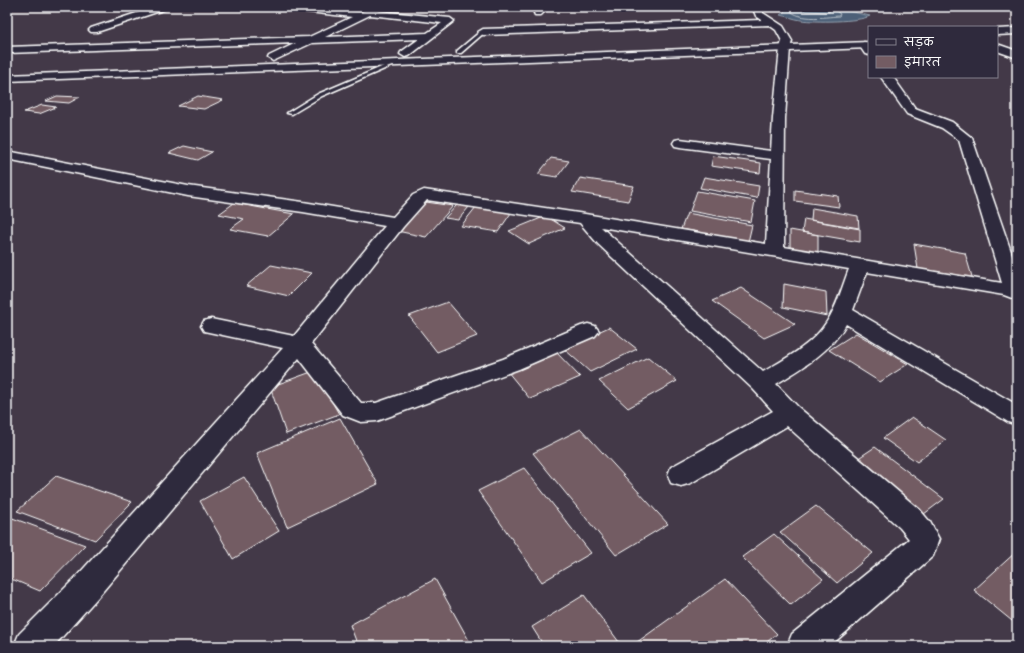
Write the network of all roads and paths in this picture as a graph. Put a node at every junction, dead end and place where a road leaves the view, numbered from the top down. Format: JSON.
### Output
{"nodes":[{"id":1,"x":163,"y":7,"type":"edge"},
{"id":2,"x":282,"y":7,"type":"edge"},
{"id":3,"x":379,"y":7,"type":"edge"},
{"id":4,"x":765,"y":7,"type":"edge"},
{"id":5,"x":366,"y":14,"type":"junction"},
{"id":6,"x":773,"y":22,"type":"junction"},
{"id":7,"x":94,"y":30,"type":"dead end"},
{"id":8,"x":1017,"y":31,"type":"edge"},
{"id":9,"x":483,"y":32,"type":"joint"},
{"id":10,"x":998,"y":32,"type":"edge"},
{"id":11,"x":430,"y":36,"type":"junction"},
{"id":12,"x":1017,"y":39,"type":"edge"},
{"id":13,"x":311,"y":40,"type":"junction"},
{"id":14,"x":998,"y":40,"type":"edge"},
{"id":15,"x":786,"y":45,"type":"junction"},
{"id":16,"x":868,"y":45,"type":"edge"},
{"id":17,"x":998,"y":48,"type":"edge"},
{"id":18,"x":7,"y":50,"type":"edge"},
{"id":19,"x":459,"y":52,"type":"junction"},
{"id":20,"x":405,"y":54,"type":"junction"},
{"id":21,"x":274,"y":58,"type":"junction"},
{"id":22,"x":1015,"y":60,"type":"edge"},
{"id":23,"x":393,"y":64,"type":"junction"},
{"id":24,"x":7,"y":68,"type":"edge"},
{"id":25,"x":7,"y":78,"type":"edge"},
{"id":26,"x":888,"y":78,"type":"edge"},
{"id":27,"x":290,"y":113,"type":"dead end"},
{"id":28,"x":680,"y":143,"type":"dead end"},
{"id":29,"x":7,"y":154,"type":"edge"},
{"id":30,"x":777,"y":156,"type":"junction"},
{"id":31,"x":585,"y":219,"type":"junction"},
{"id":32,"x":396,"y":223,"type":"junction"},
{"id":33,"x":775,"y":250,"type":"junction"},
{"id":34,"x":860,"y":264,"type":"junction"},
{"id":35,"x":1016,"y":293,"type":"edge"},
{"id":36,"x":842,"y":312,"type":"junction"},
{"id":37,"x":211,"y":326,"type":"dead end"},
{"id":38,"x":588,"y":331,"type":"dead end"},
{"id":39,"x":299,"y":344,"type":"junction"},
{"id":40,"x":761,"y":383,"type":"junction"},
{"id":41,"x":789,"y":413,"type":"junction"},
{"id":42,"x":1017,"y":416,"type":"edge"},
{"id":43,"x":681,"y":475,"type":"dead end"},
{"id":44,"x":31,"y":646,"type":"edge"},
{"id":45,"x":804,"y":646,"type":"edge"}],
"edges":[{"from":1,"to":7,"type":"street"},
{"from":2,"to":5,"type":"street"},
{"from":3,"to":5,"type":"street"},
{"from":4,"to":6,"type":"street"},
{"from":5,"to":11,"type":"street"},
{"from":5,"to":13,"type":"street"},
{"from":6,"to":9,"type":"street"},
{"from":6,"to":15,"type":"street"},
{"from":8,"to":10,"type":"street"},
{"from":9,"to":19,"type":"lane"},
{"from":11,"to":13,"type":"street"},
{"from":11,"to":20,"type":"street"},
{"from":12,"to":14,"type":"street"},
{"from":13,"to":18,"type":"street"},
{"from":13,"to":21,"type":"street"},
{"from":15,"to":16,"type":"street"},
{"from":15,"to":19,"type":"street"},
{"from":15,"to":23,"type":"street"},
{"from":15,"to":30,"type":"street"},
{"from":17,"to":22,"type":"street"},
{"from":19,"to":20,"type":"street"},
{"from":20,"to":21,"type":"street"},
{"from":21,"to":24,"type":"street"},
{"from":23,"to":25,"type":"street"},
{"from":23,"to":27,"type":"lane"},
{"from":26,"to":35,"type":"street"},
{"from":28,"to":30,"type":"street"},
{"from":29,"to":32,"type":"street"},
{"from":30,"to":33,"type":"street"},
{"from":31,"to":32,"type":"street"},
{"from":31,"to":33,"type":"street"},
{"from":31,"to":40,"type":"street"},
{"from":32,"to":39,"type":"street"},
{"from":33,"to":34,"type":"street"},
{"from":34,"to":35,"type":"street"},
{"from":34,"to":36,"type":"street"},
{"from":36,"to":40,"type":"street"},
{"from":36,"to":42,"type":"street"},
{"from":37,"to":39,"type":"street"},
{"from":38,"to":39,"type":"street"},
{"from":39,"to":44,"type":"street"},
{"from":40,"to":41,"type":"street"},
{"from":41,"to":43,"type":"street"},
{"from":41,"to":45,"type":"street"}]}
